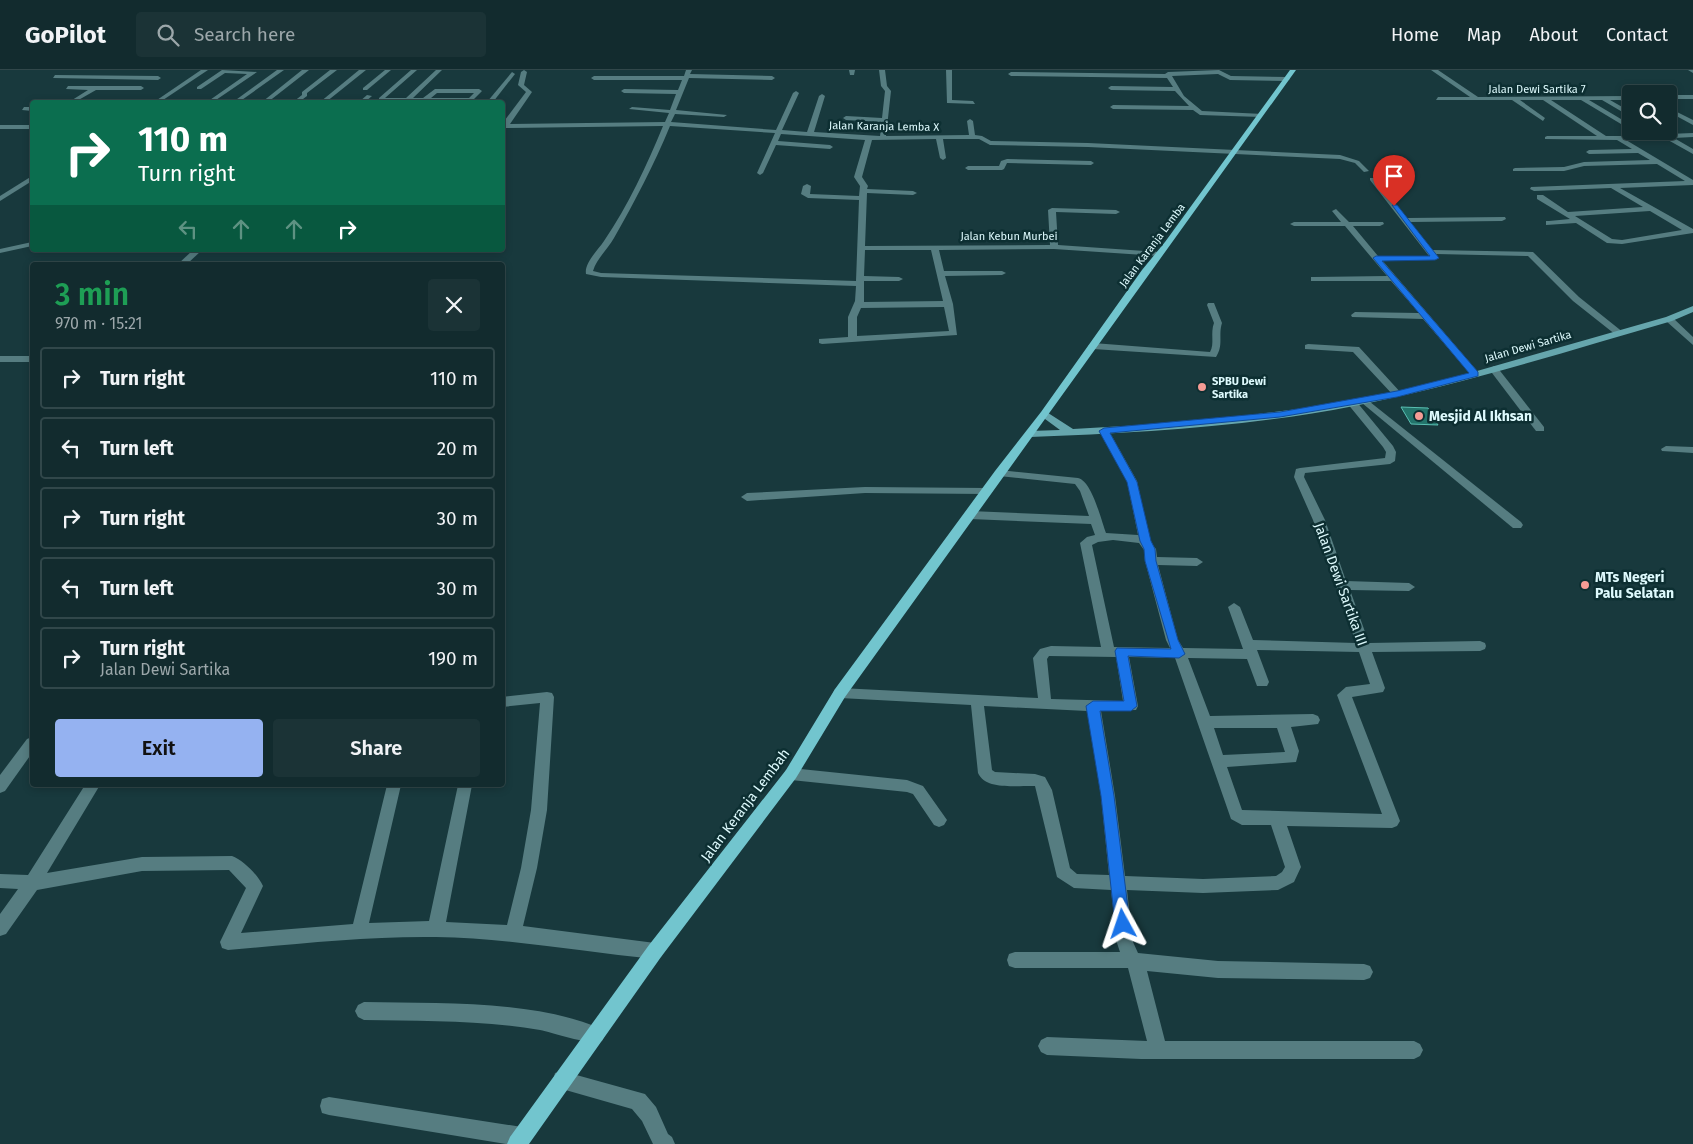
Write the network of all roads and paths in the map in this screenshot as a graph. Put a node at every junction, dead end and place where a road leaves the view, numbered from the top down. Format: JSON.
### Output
{"nodes":[{"id":1,"x":124,"y":70,"type":"edge"},
{"id":2,"x":205,"y":70,"type":"edge"},
{"id":3,"x":281,"y":70,"type":"edge"},
{"id":4,"x":306,"y":70,"type":"edge"},
{"id":5,"x":334,"y":70,"type":"edge"},
{"id":6,"x":363,"y":70,"type":"edge"},
{"id":7,"x":388,"y":70,"type":"edge"},
{"id":8,"x":414,"y":70,"type":"edge"},
{"id":9,"x":439,"y":70,"type":"edge"},
{"id":10,"x":882,"y":70,"type":"edge"},
{"id":11,"x":948,"y":70,"type":"edge"},
{"id":12,"x":1293,"y":70,"type":"edge"},
{"id":13,"x":1434,"y":70,"type":"edge"},
{"id":14,"x":254,"y":72,"type":"edge"},
{"id":15,"x":524,"y":72,"type":"dead end"},
{"id":16,"x":512,"y":74,"type":"dead end"},
{"id":17,"x":1011,"y":74,"type":"dead end"},
{"id":18,"x":687,"y":75,"type":"edge"},
{"id":19,"x":1169,"y":76,"type":"junction"},
{"id":20,"x":55,"y":77,"type":"dead end"},
{"id":21,"x":112,"y":78,"type":"junction"},
{"id":22,"x":158,"y":78,"type":"dead end"},
{"id":23,"x":594,"y":78,"type":"dead end"},
{"id":24,"x":772,"y":78,"type":"dead end"},
{"id":25,"x":1287,"y":79,"type":"junction"},
{"id":26,"x":212,"y":80,"type":"junction"},
{"id":27,"x":221,"y":80,"type":"dead end"},
{"id":28,"x":230,"y":81,"type":"dead end"},
{"id":29,"x":240,"y":82,"type":"junction"},
{"id":30,"x":68,"y":88,"type":"dead end"},
{"id":31,"x":95,"y":88,"type":"junction"},
{"id":32,"x":141,"y":88,"type":"dead end"},
{"id":33,"x":1111,"y":88,"type":"dead end"},
{"id":34,"x":1135,"y":88,"type":"junction"},
{"id":35,"x":209,"y":89,"type":"dead end"},
{"id":36,"x":365,"y":89,"type":"dead end"},
{"id":37,"x":1176,"y":89,"type":"junction"},
{"id":38,"x":218,"y":90,"type":"dead end"},
{"id":39,"x":226,"y":91,"type":"junction"},
{"id":40,"x":624,"y":91,"type":"dead end"},
{"id":41,"x":679,"y":92,"type":"junction"},
{"id":42,"x":796,"y":92,"type":"dead end"},
{"id":43,"x":369,"y":96,"type":"dead end"},
{"id":44,"x":822,"y":96,"type":"dead end"},
{"id":45,"x":1139,"y":97,"type":"dead end"},
{"id":46,"x":1677,"y":97,"type":"edge"},
{"id":47,"x":1693,"y":97,"type":"edge"},
{"id":48,"x":1603,"y":98,"type":"junction"},
{"id":49,"x":1622,"y":98,"type":"edge"},
{"id":50,"x":1438,"y":99,"type":"dead end"},
{"id":51,"x":1477,"y":99,"type":"junction"},
{"id":52,"x":1514,"y":99,"type":"junction"},
{"id":53,"x":1545,"y":99,"type":"junction"},
{"id":54,"x":1583,"y":99,"type":"junction"},
{"id":55,"x":75,"y":100,"type":"edge"},
{"id":56,"x":160,"y":100,"type":"edge"},
{"id":57,"x":213,"y":100,"type":"edge"},
{"id":58,"x":239,"y":100,"type":"edge"},
{"id":59,"x":268,"y":100,"type":"edge"},
{"id":60,"x":299,"y":100,"type":"edge"},
{"id":61,"x":326,"y":100,"type":"edge"},
{"id":62,"x":364,"y":100,"type":"edge"},
{"id":63,"x":408,"y":100,"type":"junction"},
{"id":64,"x":425,"y":100,"type":"junction"},
{"id":65,"x":492,"y":100,"type":"edge"},
{"id":66,"x":973,"y":103,"type":"dead end"},
{"id":67,"x":1113,"y":107,"type":"dead end"},
{"id":68,"x":1194,"y":108,"type":"junction"},
{"id":69,"x":24,"y":109,"type":"dead end"},
{"id":70,"x":30,"y":109,"type":"edge"},
{"id":71,"x":632,"y":109,"type":"dead end"},
{"id":72,"x":673,"y":110,"type":"junction"},
{"id":73,"x":1622,"y":110,"type":"edge"},
{"id":74,"x":1677,"y":114,"type":"edge"},
{"id":75,"x":724,"y":115,"type":"dead end"},
{"id":76,"x":1260,"y":115,"type":"junction"},
{"id":77,"x":846,"y":118,"type":"dead end"},
{"id":78,"x":1543,"y":119,"type":"dead end"},
{"id":79,"x":885,"y":120,"type":"junction"},
{"id":80,"x":970,"y":121,"type":"dead end"},
{"id":81,"x":1622,"y":123,"type":"edge"},
{"id":82,"x":1693,"y":123,"type":"edge"},
{"id":83,"x":667,"y":124,"type":"junction"},
{"id":84,"x":505,"y":125,"type":"edge"},
{"id":85,"x":505,"y":126,"type":"edge"},
{"id":86,"x":0,"y":127,"type":"edge"},
{"id":87,"x":30,"y":127,"type":"edge"},
{"id":88,"x":778,"y":132,"type":"junction"},
{"id":89,"x":810,"y":134,"type":"junction"},
{"id":90,"x":1693,"y":135,"type":"edge"},
{"id":91,"x":940,"y":136,"type":"junction"},
{"id":92,"x":1677,"y":136,"type":"edge"},
{"id":93,"x":883,"y":137,"type":"junction"},
{"id":94,"x":972,"y":137,"type":"junction"},
{"id":95,"x":869,"y":138,"type":"junction"},
{"id":96,"x":1547,"y":138,"type":"dead end"},
{"id":97,"x":1604,"y":138,"type":"junction"},
{"id":98,"x":1618,"y":138,"type":"junction"},
{"id":99,"x":1622,"y":138,"type":"edge"},
{"id":100,"x":1673,"y":140,"type":"edge"},
{"id":101,"x":773,"y":143,"type":"junction"},
{"id":102,"x":1052,"y":144,"type":"junction"},
{"id":103,"x":830,"y":147,"type":"dead end"},
{"id":104,"x":1640,"y":151,"type":"junction"},
{"id":105,"x":1234,"y":152,"type":"junction"},
{"id":106,"x":1589,"y":152,"type":"dead end"},
{"id":107,"x":1693,"y":152,"type":"edge"},
{"id":108,"x":943,"y":158,"type":"dead end"},
{"id":109,"x":1057,"y":162,"type":"junction"},
{"id":110,"x":1659,"y":162,"type":"junction"},
{"id":111,"x":1091,"y":163,"type":"dead end"},
{"id":112,"x":968,"y":168,"type":"dead end"},
{"id":113,"x":1515,"y":170,"type":"dead end"},
{"id":114,"x":1366,"y":171,"type":"dead end"},
{"id":115,"x":760,"y":173,"type":"dead end"},
{"id":116,"x":30,"y":179,"type":"edge"},
{"id":117,"x":1372,"y":179,"type":"dead end"},
{"id":118,"x":1692,"y":183,"type":"edge"},
{"id":119,"x":807,"y":186,"type":"dead end"},
{"id":120,"x":1612,"y":186,"type":"junction"},
{"id":121,"x":1534,"y":189,"type":"dead end"},
{"id":122,"x":913,"y":193,"type":"dead end"},
{"id":123,"x":862,"y":195,"type":"junction"},
{"id":124,"x":1540,"y":197,"type":"dead end"},
{"id":125,"x":0,"y":199,"type":"edge"},
{"id":126,"x":1651,"y":209,"type":"junction"},
{"id":127,"x":1336,"y":211,"type":"dead end"},
{"id":128,"x":1116,"y":212,"type":"dead end"},
{"id":129,"x":1565,"y":214,"type":"junction"},
{"id":130,"x":1502,"y":219,"type":"dead end"},
{"id":131,"x":1406,"y":220,"type":"junction"},
{"id":132,"x":1576,"y":222,"type":"junction"},
{"id":133,"x":1549,"y":223,"type":"dead end"},
{"id":134,"x":1294,"y":224,"type":"dead end"},
{"id":135,"x":1347,"y":224,"type":"junction"},
{"id":136,"x":1380,"y":224,"type":"dead end"},
{"id":137,"x":1691,"y":231,"type":"edge"},
{"id":138,"x":30,"y":244,"type":"edge"},
{"id":139,"x":1054,"y":247,"type":"junction"},
{"id":140,"x":860,"y":248,"type":"junction"},
{"id":141,"x":935,"y":248,"type":"junction"},
{"id":142,"x":0,"y":251,"type":"edge"},
{"id":143,"x":196,"y":252,"type":"edge"},
{"id":144,"x":1432,"y":252,"type":"junction"},
{"id":145,"x":1159,"y":254,"type":"junction"},
{"id":146,"x":1376,"y":258,"type":"junction"},
{"id":147,"x":184,"y":262,"type":"edge"},
{"id":148,"x":1002,"y":273,"type":"dead end"},
{"id":149,"x":942,"y":274,"type":"junction"},
{"id":150,"x":1392,"y":278,"type":"junction"},
{"id":151,"x":899,"y":279,"type":"dead end"},
{"id":152,"x":1314,"y":279,"type":"dead end"},
{"id":153,"x":860,"y":281,"type":"junction"},
{"id":154,"x":949,"y":304,"type":"junction"},
{"id":155,"x":860,"y":305,"type":"junction"},
{"id":156,"x":1211,"y":305,"type":"dead end"},
{"id":157,"x":1693,"y":309,"type":"edge"},
{"id":158,"x":1355,"y":315,"type":"dead end"},
{"id":159,"x":1424,"y":316,"type":"junction"},
{"id":160,"x":1669,"y":319,"type":"junction"},
{"id":161,"x":1619,"y":333,"type":"junction"},
{"id":162,"x":853,"y":340,"type":"junction"},
{"id":163,"x":822,"y":341,"type":"dead end"},
{"id":164,"x":1693,"y":342,"type":"edge"},
{"id":165,"x":1093,"y":346,"type":"junction"},
{"id":166,"x":1308,"y":347,"type":"dead end"},
{"id":167,"x":0,"y":359,"type":"edge"},
{"id":168,"x":30,"y":360,"type":"edge"},
{"id":169,"x":1494,"y":369,"type":"junction"},
{"id":170,"x":1475,"y":374,"type":"junction"},
{"id":171,"x":1397,"y":394,"type":"junction"},
{"id":172,"x":1365,"y":401,"type":"junction"},
{"id":173,"x":1352,"y":403,"type":"junction"},
{"id":174,"x":1045,"y":414,"type":"junction"},
{"id":175,"x":1540,"y":429,"type":"dead end"},
{"id":176,"x":1104,"y":431,"type":"junction"},
{"id":177,"x":1070,"y":432,"type":"junction"},
{"id":178,"x":1030,"y":434,"type":"junction"},
{"id":179,"x":1666,"y":449,"type":"dead end"},
{"id":180,"x":1693,"y":450,"type":"edge"},
{"id":181,"x":999,"y":473,"type":"junction"},
{"id":182,"x":988,"y":491,"type":"junction"},
{"id":183,"x":747,"y":498,"type":"dead end"},
{"id":184,"x":970,"y":515,"type":"junction"},
{"id":185,"x":1094,"y":520,"type":"junction"},
{"id":186,"x":1517,"y":525,"type":"dead end"},
{"id":187,"x":1102,"y":538,"type":"junction"},
{"id":188,"x":1145,"y":541,"type":"junction"},
{"id":189,"x":1150,"y":561,"type":"junction"},
{"id":190,"x":1197,"y":562,"type":"dead end"},
{"id":191,"x":1342,"y":585,"type":"junction"},
{"id":192,"x":1409,"y":587,"type":"dead end"},
{"id":193,"x":1234,"y":607,"type":"dead end"},
{"id":194,"x":1363,"y":646,"type":"junction"},
{"id":195,"x":1480,"y":646,"type":"dead end"},
{"id":196,"x":1249,"y":650,"type":"junction"},
{"id":197,"x":1115,"y":651,"type":"junction"},
{"id":198,"x":1179,"y":654,"type":"junction"},
{"id":199,"x":1262,"y":682,"type":"dead end"},
{"id":200,"x":840,"y":693,"type":"junction"},
{"id":201,"x":976,"y":701,"type":"junction"},
{"id":202,"x":505,"y":702,"type":"edge"},
{"id":203,"x":1045,"y":704,"type":"junction"},
{"id":204,"x":1093,"y":706,"type":"junction"},
{"id":205,"x":1314,"y":720,"type":"dead end"},
{"id":206,"x":1205,"y":722,"type":"junction"},
{"id":207,"x":1282,"y":722,"type":"junction"},
{"id":208,"x":30,"y":747,"type":"edge"},
{"id":209,"x":1220,"y":761,"type":"junction"},
{"id":210,"x":791,"y":774,"type":"junction"},
{"id":211,"x":0,"y":787,"type":"edge"},
{"id":212,"x":92,"y":787,"type":"edge"},
{"id":213,"x":394,"y":787,"type":"edge"},
{"id":214,"x":465,"y":787,"type":"edge"},
{"id":215,"x":939,"y":820,"type":"dead end"},
{"id":216,"x":1277,"y":820,"type":"junction"},
{"id":217,"x":0,"y":881,"type":"edge"},
{"id":218,"x":32,"y":883,"type":"junction"},
{"id":219,"x":1119,"y":884,"type":"junction"},
{"id":220,"x":0,"y":928,"type":"edge"},
{"id":221,"x":436,"y":929,"type":"junction"},
{"id":222,"x":359,"y":931,"type":"junction"},
{"id":223,"x":513,"y":933,"type":"junction"},
{"id":224,"x":655,"y":951,"type":"junction"},
{"id":225,"x":1014,"y":960,"type":"dead end"},
{"id":226,"x":1132,"y":960,"type":"junction"},
{"id":227,"x":1364,"y":972,"type":"dead end"},
{"id":228,"x":364,"y":1011,"type":"dead end"},
{"id":229,"x":596,"y":1035,"type":"junction"},
{"id":230,"x":1047,"y":1046,"type":"dead end"},
{"id":231,"x":1158,"y":1049,"type":"junction"},
{"id":232,"x":1414,"y":1050,"type":"dead end"},
{"id":233,"x":562,"y":1080,"type":"junction"},
{"id":234,"x":329,"y":1106,"type":"dead end"},
{"id":235,"x":520,"y":1141,"type":"edge"},
{"id":236,"x":665,"y":1144,"type":"edge"}],
"edges":[{"from":1,"to":21,"type":"street"},
{"from":2,"to":56,"type":"street"},
{"from":3,"to":58,"type":"street"},
{"from":4,"to":59,"type":"street"},
{"from":5,"to":60,"type":"street"},
{"from":6,"to":61,"type":"street"},
{"from":7,"to":36,"type":"street"},
{"from":8,"to":63,"type":"street"},
{"from":9,"to":63,"type":"street"},
{"from":10,"to":79,"type":"street"},
{"from":11,"to":66,"type":"street"},
{"from":12,"to":25,"type":"main road","name":"Jalan Karanja Lemba"},
{"from":13,"to":51,"type":"street"},
{"from":14,"to":26,"type":"street"},
{"from":14,"to":29,"type":"street"},
{"from":15,"to":84,"type":"street"},
{"from":16,"to":65,"type":"street"},
{"from":17,"to":19,"type":"street"},
{"from":18,"to":23,"type":"street"},
{"from":18,"to":24,"type":"street"},
{"from":18,"to":41,"type":"street"},
{"from":19,"to":25,"type":"street"},
{"from":19,"to":37,"type":"street"},
{"from":20,"to":21,"type":"street"},
{"from":21,"to":22,"type":"street"},
{"from":21,"to":31,"type":"street"},
{"from":25,"to":76,"type":"main road","name":"Jalan Karanja Lemba"},
{"from":26,"to":27,"type":"street"},
{"from":26,"to":35,"type":"street"},
{"from":28,"to":29,"type":"street"},
{"from":29,"to":39,"type":"street"},
{"from":30,"to":31,"type":"street"},
{"from":31,"to":32,"type":"street"},
{"from":31,"to":55,"type":"street"},
{"from":33,"to":34,"type":"street"},
{"from":34,"to":37,"type":"street"},
{"from":34,"to":45,"type":"street"},
{"from":37,"to":68,"type":"street"},
{"from":38,"to":39,"type":"street"},
{"from":39,"to":57,"type":"street"},
{"from":40,"to":41,"type":"street"},
{"from":41,"to":72,"type":"street"},
{"from":42,"to":88,"type":"street"},
{"from":43,"to":62,"type":"street"},
{"from":44,"to":89,"type":"street"},
{"from":46,"to":47,"type":"street"},
{"from":48,"to":49,"type":"street"},
{"from":48,"to":54,"type":"street","name":"Jalan Dewi Sartika 7"},
{"from":48,"to":73,"type":"street","name":"Jalan Dewi Sartika 7"},
{"from":50,"to":51,"type":"street","name":"Jalan Dewi Sartika 7"},
{"from":51,"to":52,"type":"street","name":"Jalan Dewi Sartika 7"},
{"from":52,"to":53,"type":"street","name":"Jalan Dewi Sartika 7"},
{"from":52,"to":78,"type":"street"},
{"from":53,"to":54,"type":"street","name":"Jalan Dewi Sartika 7"},
{"from":53,"to":97,"type":"street"},
{"from":54,"to":81,"type":"street"},
{"from":63,"to":64,"type":"street"},
{"from":64,"to":64,"type":"street"},
{"from":67,"to":68,"type":"street"},
{"from":68,"to":76,"type":"street"},
{"from":69,"to":70,"type":"street"},
{"from":71,"to":72,"type":"street"},
{"from":72,"to":75,"type":"street"},
{"from":72,"to":83,"type":"street"},
{"from":74,"to":82,"type":"street"},
{"from":76,"to":105,"type":"main road","name":"Jalan Karanja Lemba"},
{"from":77,"to":79,"type":"street"},
{"from":79,"to":93,"type":"street"},
{"from":80,"to":94,"type":"street"},
{"from":83,"to":85,"type":"street","name":"Jalan Karanja Lemba X"},
{"from":83,"to":88,"type":"street","name":"Jalan Karanja Lemba X"},
{"from":83,"to":153,"type":"street"},
{"from":86,"to":87,"type":"street"},
{"from":88,"to":89,"type":"street","name":"Jalan Karanja Lemba X"},
{"from":88,"to":101,"type":"street"},
{"from":89,"to":95,"type":"street","name":"Jalan Karanja Lemba X"},
{"from":90,"to":92,"type":"street"},
{"from":91,"to":93,"type":"street","name":"Jalan Karanja Lemba X"},
{"from":91,"to":94,"type":"street","name":"Jalan Karanja Lemba X"},
{"from":91,"to":108,"type":"street"},
{"from":93,"to":95,"type":"street","name":"Jalan Karanja Lemba X"},
{"from":94,"to":102,"type":"street","name":"Jalan Karanja Lemba X"},
{"from":95,"to":123,"type":"street"},
{"from":96,"to":97,"type":"street"},
{"from":97,"to":98,"type":"street"},
{"from":98,"to":99,"type":"street"},
{"from":98,"to":104,"type":"street"},
{"from":100,"to":107,"type":"street"},
{"from":101,"to":103,"type":"street"},
{"from":101,"to":115,"type":"street"},
{"from":102,"to":105,"type":"street","name":"Jalan Karanja Lemba X"},
{"from":102,"to":109,"type":"street"},
{"from":104,"to":106,"type":"street"},
{"from":104,"to":110,"type":"street"},
{"from":105,"to":114,"type":"street","name":"Jalan Karanja Lemba X"},
{"from":105,"to":145,"type":"main road","name":"Jalan Karanja Lemba"},
{"from":109,"to":111,"type":"street"},
{"from":109,"to":112,"type":"street"},
{"from":110,"to":113,"type":"street"},
{"from":110,"to":118,"type":"street"},
{"from":116,"to":125,"type":"street"},
{"from":117,"to":131,"type":"street"},
{"from":118,"to":120,"type":"street"},
{"from":119,"to":123,"type":"street"},
{"from":120,"to":121,"type":"street"},
{"from":120,"to":126,"type":"street"},
{"from":122,"to":123,"type":"street"},
{"from":123,"to":140,"type":"street"},
{"from":124,"to":129,"type":"street"},
{"from":126,"to":129,"type":"street"},
{"from":126,"to":137,"type":"street"},
{"from":127,"to":135,"type":"street"},
{"from":128,"to":139,"type":"street"},
{"from":129,"to":132,"type":"street"},
{"from":130,"to":131,"type":"street"},
{"from":131,"to":144,"type":"street"},
{"from":132,"to":133,"type":"street"},
{"from":132,"to":137,"type":"street"},
{"from":134,"to":135,"type":"street"},
{"from":135,"to":136,"type":"street"},
{"from":135,"to":146,"type":"street"},
{"from":138,"to":142,"type":"street"},
{"from":139,"to":141,"type":"street","name":"Jalan Kebun Murbei"},
{"from":139,"to":145,"type":"street","name":"Jalan Kebun Murbei"},
{"from":140,"to":141,"type":"street","name":"Jalan Kebun Murbei"},
{"from":140,"to":153,"type":"street"},
{"from":141,"to":149,"type":"street"},
{"from":143,"to":147,"type":"street"},
{"from":144,"to":146,"type":"street"},
{"from":144,"to":161,"type":"street"},
{"from":145,"to":165,"type":"main road","name":"Jalan Karanja Lemba"},
{"from":146,"to":150,"type":"street"},
{"from":148,"to":149,"type":"street"},
{"from":149,"to":154,"type":"street"},
{"from":150,"to":152,"type":"street"},
{"from":150,"to":159,"type":"street"},
{"from":151,"to":153,"type":"street"},
{"from":153,"to":155,"type":"street"},
{"from":154,"to":155,"type":"street"},
{"from":154,"to":162,"type":"street"},
{"from":155,"to":162,"type":"street"},
{"from":156,"to":165,"type":"street"},
{"from":157,"to":160,"type":"main road","name":"Jalan Dewi Sartika"},
{"from":158,"to":159,"type":"street"},
{"from":159,"to":170,"type":"street"},
{"from":160,"to":161,"type":"main road","name":"Jalan Dewi Sartika"},
{"from":160,"to":164,"type":"street"},
{"from":161,"to":169,"type":"main road","name":"Jalan Dewi Sartika"},
{"from":162,"to":163,"type":"street"},
{"from":165,"to":174,"type":"main road","name":"Jalan Karanja Lemba"},
{"from":166,"to":171,"type":"street"},
{"from":167,"to":168,"type":"street"},
{"from":169,"to":170,"type":"main road","name":"Jalan Dewi Sartika"},
{"from":169,"to":175,"type":"street"},
{"from":170,"to":171,"type":"main road","name":"Jalan Dewi Sartika"},
{"from":171,"to":172,"type":"main road","name":"Jalan Dewi Sartika"},
{"from":172,"to":173,"type":"main road","name":"Jalan Dewi Sartika"},
{"from":172,"to":186,"type":"street"},
{"from":173,"to":176,"type":"main road","name":"Jalan Dewi Sartika"},
{"from":173,"to":191,"type":"street","name":"Jalan Dewi Sartika III"},
{"from":174,"to":177,"type":"main road"},
{"from":174,"to":178,"type":"main road","name":"Jalan Karanja Lemba"},
{"from":176,"to":177,"type":"main road","name":"Jalan Dewi Sartika"},
{"from":176,"to":188,"type":"street"},
{"from":177,"to":178,"type":"main road","name":"Jalan Dewi Sartika"},
{"from":178,"to":181,"type":"main road","name":"Jalan Keranja Lembah"},
{"from":179,"to":180,"type":"street"},
{"from":181,"to":182,"type":"main road","name":"Jalan Keranja Lembah"},
{"from":181,"to":185,"type":"street"},
{"from":182,"to":183,"type":"street"},
{"from":182,"to":184,"type":"main road","name":"Jalan Keranja Lembah"},
{"from":184,"to":185,"type":"street"},
{"from":184,"to":200,"type":"main road","name":"Jalan Keranja Lembah"},
{"from":185,"to":187,"type":"street"},
{"from":187,"to":188,"type":"street"},
{"from":187,"to":197,"type":"street"},
{"from":188,"to":189,"type":"street"},
{"from":189,"to":190,"type":"street"},
{"from":189,"to":198,"type":"street"},
{"from":191,"to":192,"type":"street"},
{"from":191,"to":194,"type":"street","name":"Jalan Dewi Sartika III"},
{"from":193,"to":196,"type":"street"},
{"from":194,"to":195,"type":"street"},
{"from":194,"to":196,"type":"street"},
{"from":194,"to":216,"type":"street","name":"Jalan Dewi Sartika III"},
{"from":196,"to":198,"type":"street"},
{"from":196,"to":199,"type":"street"},
{"from":197,"to":198,"type":"street"},
{"from":197,"to":203,"type":"street"},
{"from":197,"to":204,"type":"street"},
{"from":198,"to":206,"type":"street"},
{"from":200,"to":201,"type":"street"},
{"from":200,"to":210,"type":"main road","name":"Jalan Keranja Lembah"},
{"from":201,"to":203,"type":"street"},
{"from":201,"to":219,"type":"street"},
{"from":202,"to":223,"type":"street"},
{"from":203,"to":204,"type":"street"},
{"from":204,"to":219,"type":"street"},
{"from":205,"to":207,"type":"street"},
{"from":206,"to":207,"type":"street"},
{"from":206,"to":209,"type":"street"},
{"from":207,"to":209,"type":"street"},
{"from":208,"to":211,"type":"street"},
{"from":209,"to":216,"type":"street"},
{"from":210,"to":215,"type":"street"},
{"from":210,"to":224,"type":"main road","name":"Jalan Keranja Lembah"},
{"from":212,"to":218,"type":"street"},
{"from":213,"to":222,"type":"street"},
{"from":214,"to":221,"type":"street"},
{"from":216,"to":219,"type":"street"},
{"from":217,"to":218,"type":"street"},
{"from":218,"to":220,"type":"street"},
{"from":218,"to":222,"type":"street"},
{"from":219,"to":226,"type":"street"},
{"from":221,"to":222,"type":"street"},
{"from":221,"to":223,"type":"street"},
{"from":223,"to":224,"type":"street"},
{"from":224,"to":229,"type":"main road","name":"Jalan Keranja Lembah"},
{"from":225,"to":226,"type":"street"},
{"from":226,"to":227,"type":"street"},
{"from":226,"to":231,"type":"street"},
{"from":228,"to":229,"type":"street"},
{"from":229,"to":233,"type":"main road","name":"Jalan Keranja Lembah"},
{"from":230,"to":231,"type":"street"},
{"from":231,"to":232,"type":"street"},
{"from":233,"to":235,"type":"main road","name":"Jalan Keranja Lembah"},
{"from":233,"to":236,"type":"street"},
{"from":234,"to":235,"type":"street"}]}
